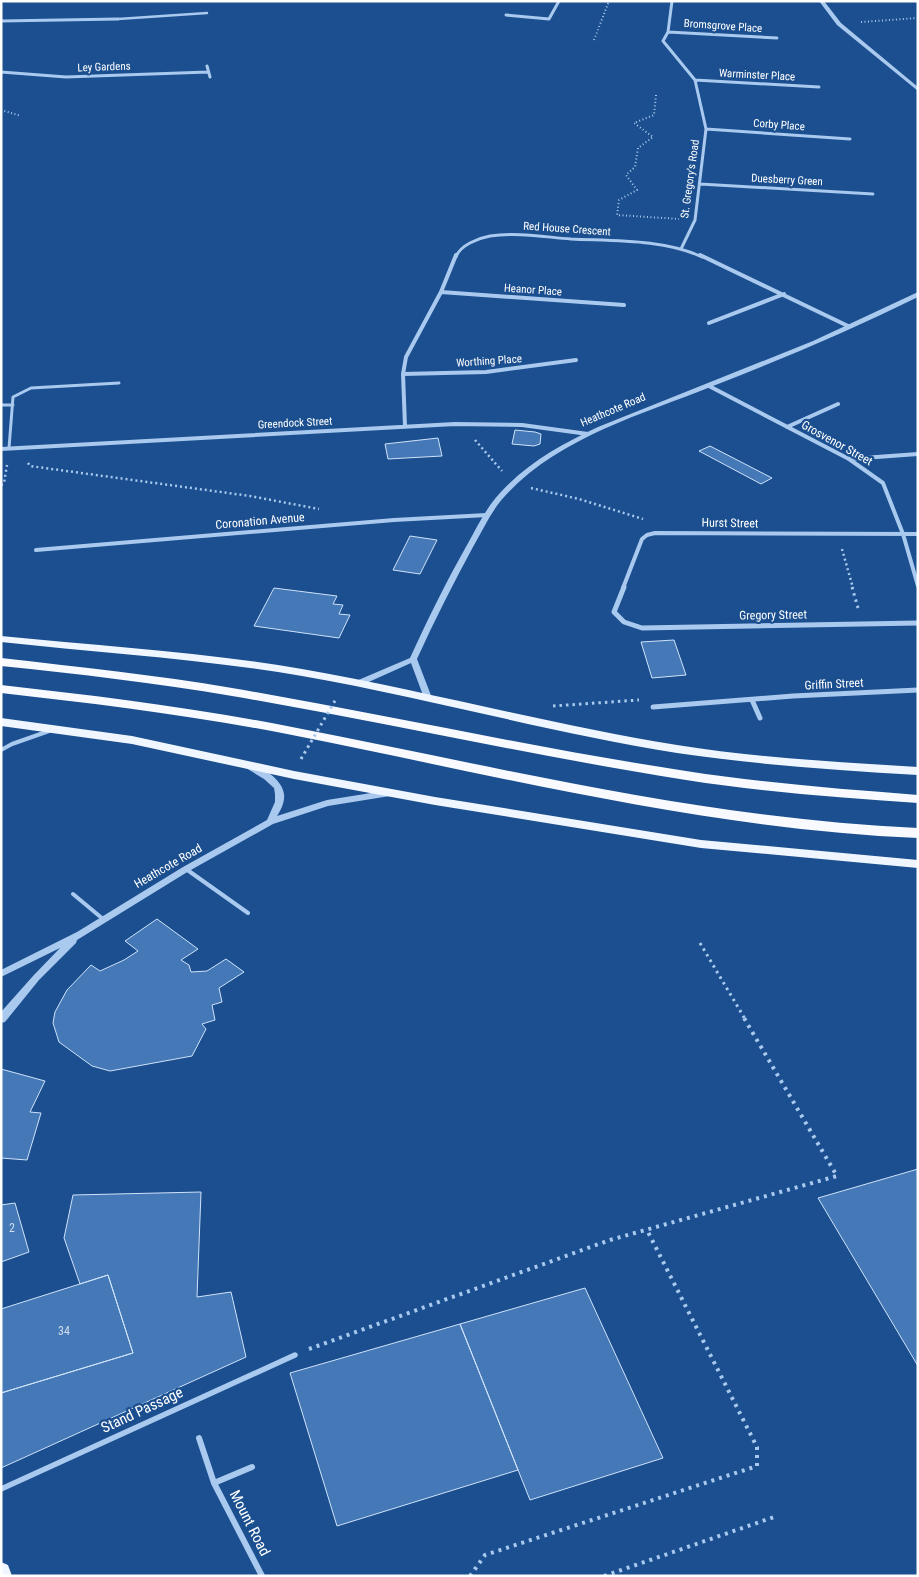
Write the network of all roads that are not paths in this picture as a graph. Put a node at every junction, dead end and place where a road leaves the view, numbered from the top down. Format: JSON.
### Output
{"nodes":[{"id":1,"x":559,"y":1,"type":"edge"},
{"id":2,"x":672,"y":1,"type":"edge"},
{"id":3,"x":821,"y":1,"type":"edge"},
{"id":4,"x":207,"y":13,"type":"dead end"},
{"id":5,"x":506,"y":15,"type":"dead end"},
{"id":6,"x":118,"y":19,"type":"joint"},
{"id":7,"x":95,"y":20,"type":"junction"},
{"id":8,"x":1,"y":21,"type":"edge"},
{"id":9,"x":95,"y":25,"type":"dead end"},
{"id":10,"x":668,"y":32,"type":"junction"},
{"id":11,"x":777,"y":38,"type":"dead end"},
{"id":12,"x":207,"y":66,"type":"dead end"},
{"id":13,"x":1,"y":72,"type":"edge"},
{"id":14,"x":208,"y":72,"type":"junction"},
{"id":15,"x":210,"y":76,"type":"dead end"},
{"id":16,"x":695,"y":80,"type":"junction"},
{"id":17,"x":819,"y":87,"type":"dead end"},
{"id":18,"x":918,"y":90,"type":"edge"},
{"id":19,"x":706,"y":129,"type":"junction"},
{"id":20,"x":850,"y":139,"type":"dead end"},
{"id":21,"x":700,"y":184,"type":"junction"},
{"id":22,"x":873,"y":194,"type":"dead end"},
{"id":23,"x":681,"y":250,"type":"junction"},
{"id":24,"x":441,"y":292,"type":"junction"},
{"id":25,"x":784,"y":294,"type":"junction"},
{"id":26,"x":918,"y":294,"type":"edge"},
{"id":27,"x":624,"y":306,"type":"dead end"},
{"id":28,"x":709,"y":323,"type":"dead end"},
{"id":29,"x":848,"y":326,"type":"junction"},
{"id":30,"x":576,"y":360,"type":"dead end"},
{"id":31,"x":403,"y":374,"type":"junction"},
{"id":32,"x":119,"y":384,"type":"dead end"},
{"id":33,"x":709,"y":386,"type":"junction"},
{"id":34,"x":838,"y":404,"type":"dead end"},
{"id":35,"x":1,"y":405,"type":"edge"},
{"id":36,"x":13,"y":405,"type":"junction"},
{"id":37,"x":406,"y":426,"type":"junction"},
{"id":38,"x":787,"y":427,"type":"junction"},
{"id":39,"x":588,"y":434,"type":"junction"},
{"id":40,"x":9,"y":448,"type":"junction"},
{"id":41,"x":1,"y":449,"type":"edge"},
{"id":42,"x":918,"y":454,"type":"edge"},
{"id":43,"x":849,"y":459,"type":"junction"},
{"id":44,"x":487,"y":515,"type":"junction"},
{"id":45,"x":903,"y":534,"type":"junction"},
{"id":46,"x":918,"y":534,"type":"edge"},
{"id":47,"x":36,"y":550,"type":"dead end"},
{"id":48,"x":918,"y":586,"type":"edge"},
{"id":49,"x":918,"y":623,"type":"edge"},
{"id":50,"x":628,"y":625,"type":"joint"},
{"id":51,"x":1,"y":639,"type":"edge"},
{"id":52,"x":413,"y":659,"type":"junction"},
{"id":53,"x":1,"y":662,"type":"edge"},
{"id":54,"x":360,"y":683,"type":"junction"},
{"id":55,"x":1,"y":689,"type":"edge"},
{"id":56,"x":918,"y":690,"type":"edge"},
{"id":57,"x":428,"y":698,"type":"junction"},
{"id":58,"x":752,"y":700,"type":"junction"},
{"id":59,"x":653,"y":707,"type":"road end"},
{"id":60,"x":760,"y":718,"type":"dead end"},
{"id":61,"x":1,"y":722,"type":"edge"},
{"id":62,"x":59,"y":729,"type":"junction"},
{"id":63,"x":1,"y":750,"type":"edge"},
{"id":64,"x":249,"y":766,"type":"junction"},
{"id":65,"x":918,"y":771,"type":"edge"},
{"id":66,"x":390,"y":793,"type":"junction"},
{"id":67,"x":918,"y":799,"type":"edge"},
{"id":68,"x":270,"y":822,"type":"junction"},
{"id":69,"x":918,"y":833,"type":"edge"},
{"id":70,"x":918,"y":864,"type":"edge"},
{"id":71,"x":186,"y":869,"type":"junction"},
{"id":72,"x":73,"y":894,"type":"dead end"},
{"id":73,"x":248,"y":913,"type":"dead end"},
{"id":74,"x":103,"y":919,"type":"junction"},
{"id":75,"x":80,"y":934,"type":"junction"},
{"id":76,"x":1,"y":974,"type":"edge"},
{"id":77,"x":1,"y":1019,"type":"edge"},
{"id":78,"x":295,"y":1355,"type":"road end"},
{"id":79,"x":199,"y":1438,"type":"dead end"},
{"id":80,"x":252,"y":1467,"type":"dead end"},
{"id":81,"x":214,"y":1483,"type":"junction"},
{"id":82,"x":1,"y":1490,"type":"edge"},
{"id":83,"x":1,"y":1571,"type":"edge"},
{"id":84,"x":3,"y":1576,"type":"edge"},
{"id":85,"x":262,"y":1576,"type":"edge"}],
"edges":[{"from":1,"to":5,"type":"street"},
{"from":2,"to":10,"type":"street","name":"St. Gregory's Road"},
{"from":3,"to":18,"type":"street"},
{"from":4,"to":6,"type":"lane"},
{"from":6,"to":7,"type":"street"},
{"from":7,"to":8,"type":"street"},
{"from":7,"to":9,"type":"street"},
{"from":10,"to":11,"type":"street","name":"Bromsgrove Place"},
{"from":10,"to":16,"type":"street","name":"St. Gregory's Road"},
{"from":12,"to":14,"type":"street"},
{"from":13,"to":14,"type":"street","name":"Ley Gardens"},
{"from":14,"to":15,"type":"street"},
{"from":16,"to":17,"type":"street","name":"Warminster Place"},
{"from":16,"to":19,"type":"street","name":"St. Gregory's Road"},
{"from":19,"to":20,"type":"street","name":"Corby Place"},
{"from":19,"to":21,"type":"street","name":"St. Gregory's Road"},
{"from":21,"to":22,"type":"street","name":"Duesberry Green"},
{"from":21,"to":23,"type":"street","name":"St. Gregory's Road"},
{"from":23,"to":24,"type":"street","name":"Red House Crescent"},
{"from":23,"to":25,"type":"street","name":"Red House Crescent"},
{"from":24,"to":27,"type":"street","name":"Heanor Place"},
{"from":24,"to":31,"type":"street","name":"Red House Crescent"},
{"from":25,"to":28,"type":"street"},
{"from":25,"to":29,"type":"street","name":"Red House Crescent"},
{"from":26,"to":29,"type":"street","name":"Heathcote Road"},
{"from":29,"to":33,"type":"street","name":"Heathcote Road"},
{"from":30,"to":31,"type":"street","name":"Worthing Place"},
{"from":31,"to":37,"type":"street","name":"Red House Crescent"},
{"from":32,"to":36,"type":"lane"},
{"from":33,"to":38,"type":"street","name":"Grosvenor Street"},
{"from":33,"to":39,"type":"street","name":"Heathcote Road"},
{"from":34,"to":38,"type":"street"},
{"from":35,"to":36,"type":"lane"},
{"from":36,"to":40,"type":"lane"},
{"from":37,"to":39,"type":"street","name":"Greendock Street"},
{"from":37,"to":40,"type":"street","name":"Greendock Street"},
{"from":38,"to":43,"type":"street","name":"Grosvenor Street"},
{"from":39,"to":44,"type":"street","name":"Heathcote Road"},
{"from":40,"to":41,"type":"street","name":"Greendock Street"},
{"from":42,"to":43,"type":"street"},
{"from":43,"to":45,"type":"street","name":"Grosvenor Street"},
{"from":44,"to":47,"type":"street","name":"Coronation Avenue"},
{"from":44,"to":52,"type":"street","name":"Heathcote Road"},
{"from":45,"to":46,"type":"street","name":"Hurst Street"},
{"from":45,"to":48,"type":"street","name":"Grosvenor Street"},
{"from":45,"to":50,"type":"street","name":"Hurst Street"},
{"from":49,"to":50,"type":"street","name":"Gregory Street"},
{"from":51,"to":54,"type":"main road"},
{"from":52,"to":54,"type":"street"},
{"from":52,"to":57,"type":"street"},
{"from":53,"to":67,"type":"highway"},
{"from":54,"to":57,"type":"main road"},
{"from":55,"to":69,"type":"highway"},
{"from":56,"to":58,"type":"street","name":"Griffin Street"},
{"from":57,"to":65,"type":"main road"},
{"from":58,"to":59,"type":"street","name":"Griffin Street"},
{"from":58,"to":60,"type":"street"},
{"from":61,"to":62,"type":"main road"},
{"from":62,"to":63,"type":"lane"},
{"from":62,"to":64,"type":"main road"},
{"from":64,"to":66,"type":"main road"},
{"from":64,"to":68,"type":"street"},
{"from":66,"to":68,"type":"street","name":"Heathcote Road"},
{"from":66,"to":70,"type":"main road"},
{"from":68,"to":71,"type":"street","name":"Heathcote Road"},
{"from":71,"to":73,"type":"lane"},
{"from":71,"to":74,"type":"street","name":"Heathcote Road"},
{"from":72,"to":74,"type":"lane"},
{"from":74,"to":75,"type":"street","name":"Heathcote Road"},
{"from":75,"to":76,"type":"street","name":"Heathcote Road"},
{"from":75,"to":77,"type":"street","name":"Heathcote Road"},
{"from":78,"to":82,"type":"street","name":"Stand Passage"},
{"from":79,"to":81,"type":"street","name":"Mount Road"},
{"from":80,"to":81,"type":"street","name":"Mount Road"},
{"from":81,"to":85,"type":"street","name":"Mount Road"},
{"from":83,"to":84,"type":"main road"}]}
